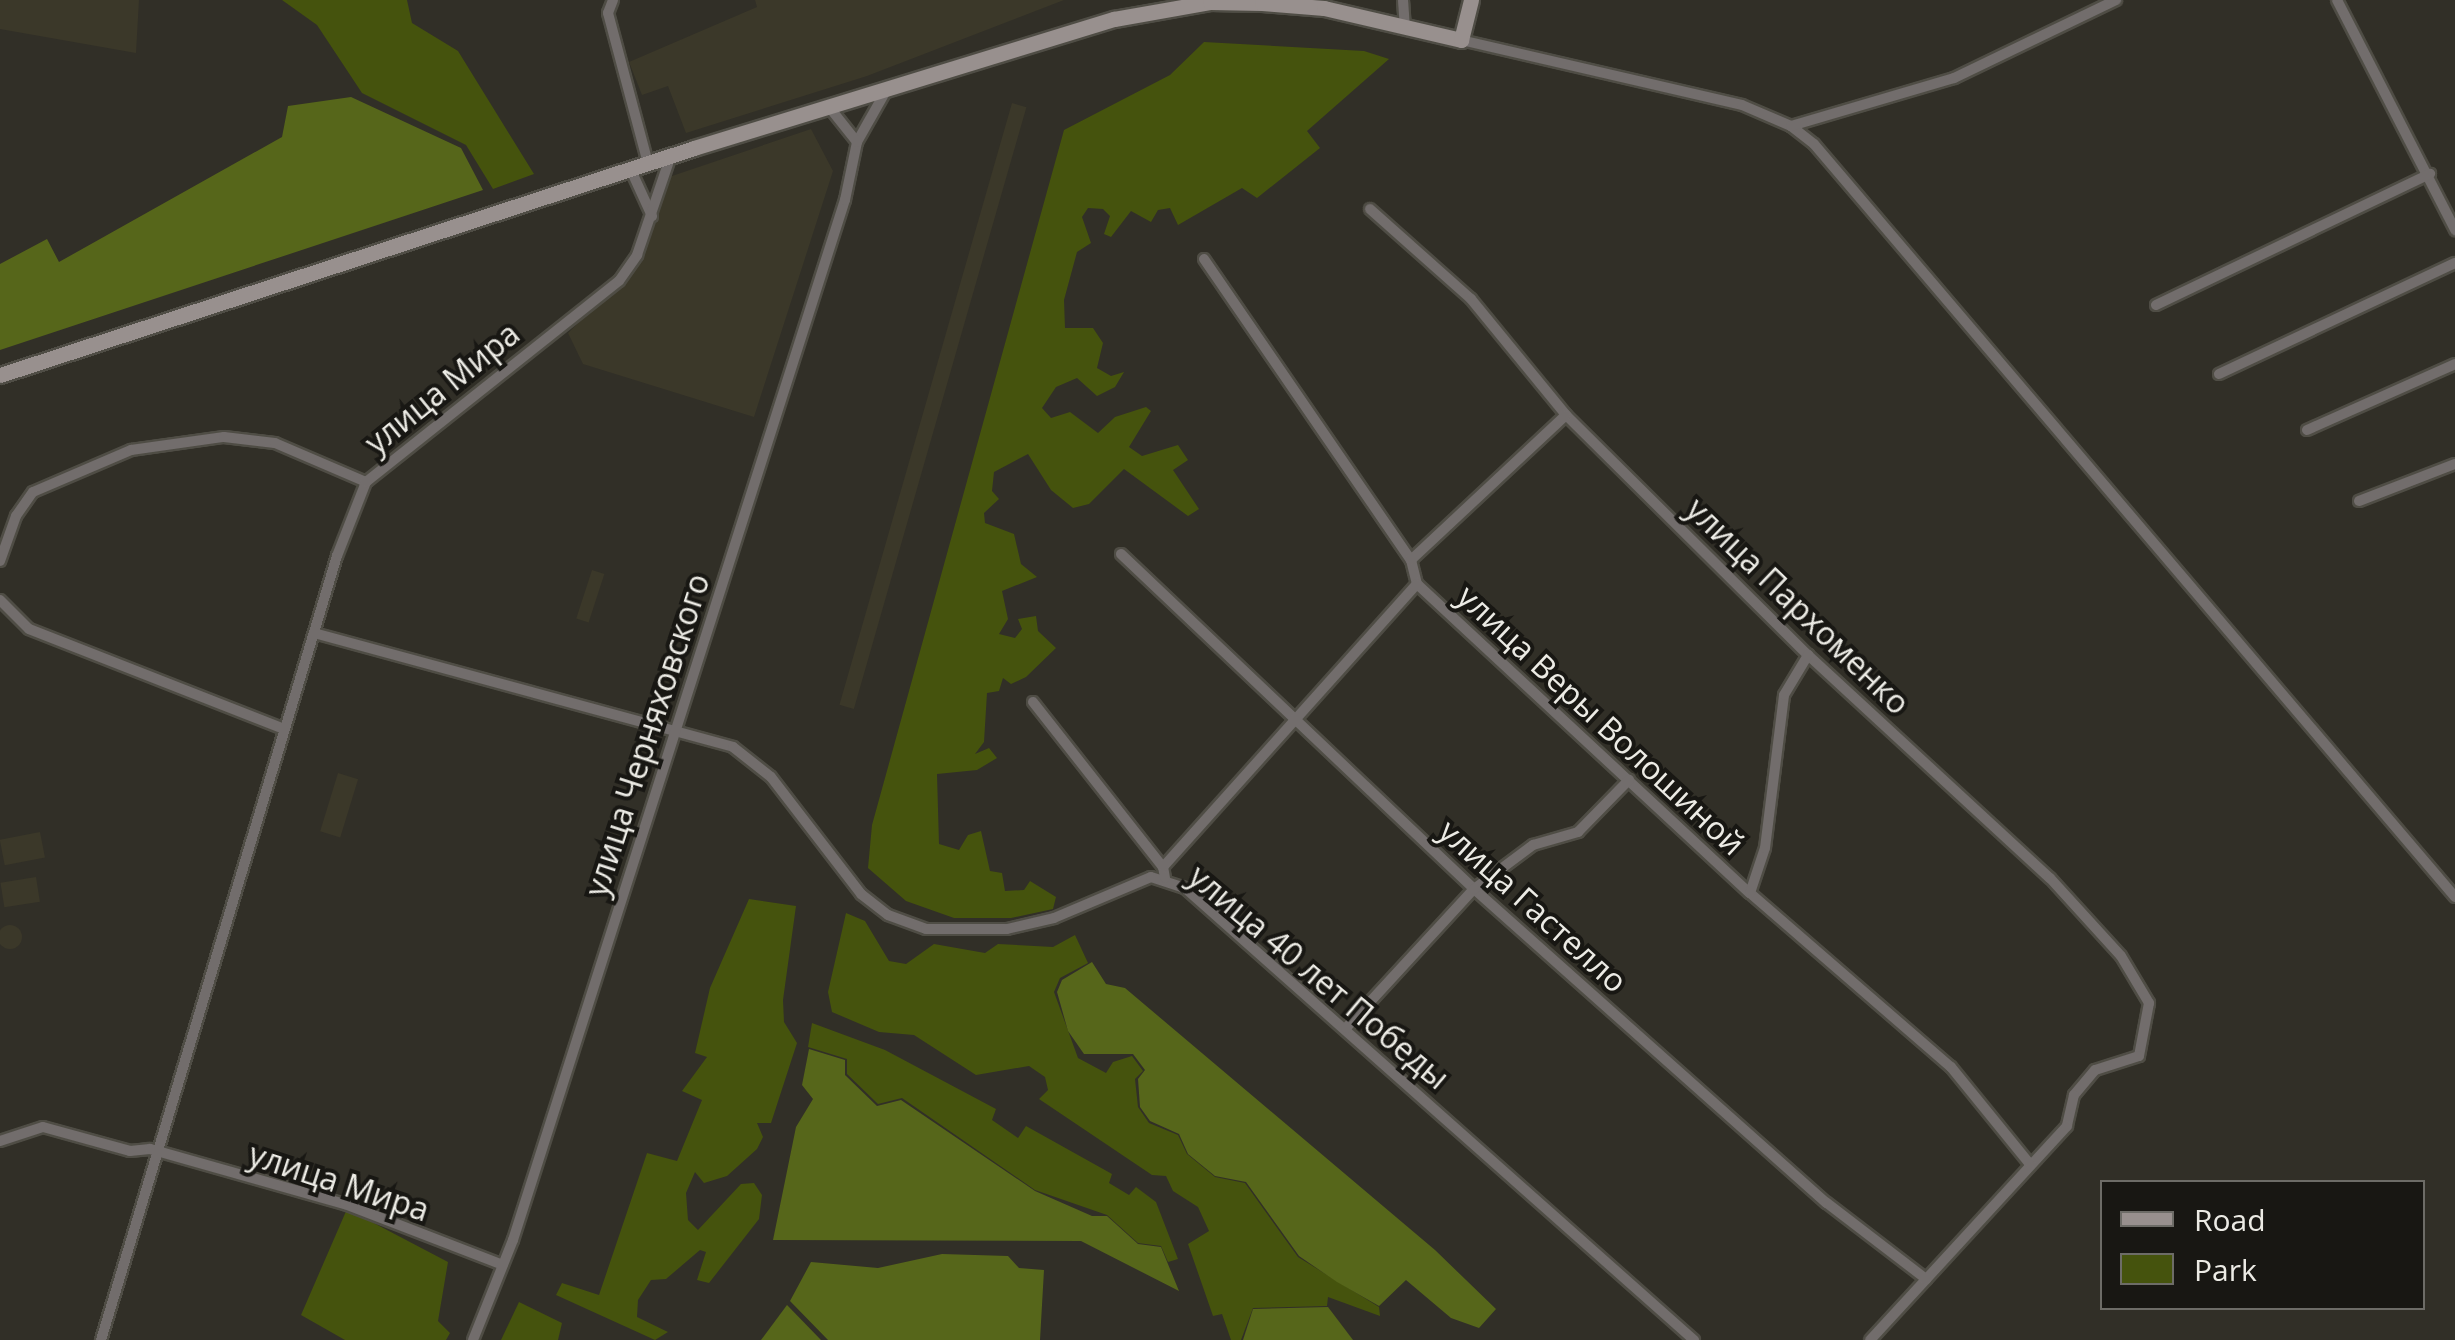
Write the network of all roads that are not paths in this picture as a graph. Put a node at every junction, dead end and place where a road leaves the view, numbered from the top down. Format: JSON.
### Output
{"nodes":[{"id":1,"x":613,"y":0,"type":"edge"},
{"id":2,"x":1403,"y":0,"type":"edge"},
{"id":3,"x":2116,"y":0,"type":"edge"},
{"id":4,"x":2337,"y":0,"type":"edge"},
{"id":5,"x":1469,"y":6,"type":"edge"},
{"id":6,"x":1405,"y":28,"type":"junction"},
{"id":7,"x":1461,"y":40,"type":"junction"},
{"id":8,"x":887,"y":89,"type":"junction"},
{"id":9,"x":830,"y":108,"type":"junction"},
{"id":10,"x":1790,"y":126,"type":"junction"},
{"id":11,"x":857,"y":142,"type":"junction"},
{"id":12,"x":671,"y":156,"type":"junction"},
{"id":13,"x":648,"y":163,"type":"junction"},
{"id":14,"x":630,"y":168,"type":"junction"},
{"id":15,"x":2430,"y":174,"type":"junction"},
{"id":16,"x":1370,"y":209,"type":"dead end"},
{"id":17,"x":652,"y":216,"type":"junction"},
{"id":18,"x":2455,"y":230,"type":"edge"},
{"id":19,"x":1204,"y":259,"type":"dead end"},
{"id":20,"x":2455,"y":263,"type":"edge"},
{"id":21,"x":2156,"y":305,"type":"dead end"},
{"id":22,"x":2455,"y":364,"type":"edge"},
{"id":23,"x":2219,"y":374,"type":"dead end"},
{"id":24,"x":0,"y":375,"type":"edge"},
{"id":25,"x":1566,"y":415,"type":"junction"},
{"id":26,"x":2307,"y":430,"type":"dead end"},
{"id":27,"x":2455,"y":464,"type":"edge"},
{"id":28,"x":366,"y":482,"type":"junction"},
{"id":29,"x":2359,"y":501,"type":"dead end"},
{"id":30,"x":1121,"y":554,"type":"dead end"},
{"id":31,"x":1411,"y":560,"type":"junction"},
{"id":32,"x":0,"y":561,"type":"edge"},
{"id":33,"x":1418,"y":584,"type":"junction"},
{"id":34,"x":0,"y":600,"type":"edge"},
{"id":35,"x":314,"y":633,"type":"junction"},
{"id":36,"x":1808,"y":655,"type":"junction"},
{"id":37,"x":1033,"y":702,"type":"dead end"},
{"id":38,"x":1294,"y":721,"type":"junction"},
{"id":39,"x":284,"y":729,"type":"junction"},
{"id":40,"x":676,"y":732,"type":"junction"},
{"id":41,"x":1629,"y":780,"type":"junction"},
{"id":42,"x":1164,"y":872,"type":"junction"},
{"id":43,"x":1474,"y":888,"type":"junction"},
{"id":44,"x":1750,"y":893,"type":"junction"},
{"id":45,"x":2455,"y":897,"type":"edge"},
{"id":46,"x":1346,"y":1028,"type":"junction"},
{"id":47,"x":0,"y":1141,"type":"edge"},
{"id":48,"x":158,"y":1151,"type":"junction"},
{"id":49,"x":2029,"y":1164,"type":"junction"},
{"id":50,"x":504,"y":1265,"type":"junction"},
{"id":51,"x":1926,"y":1279,"type":"junction"},
{"id":52,"x":101,"y":1340,"type":"edge"},
{"id":53,"x":473,"y":1340,"type":"edge"},
{"id":54,"x":1694,"y":1340,"type":"edge"},
{"id":55,"x":1870,"y":1340,"type":"edge"}],
"edges":[{"from":1,"to":13,"type":"street"},
{"from":2,"to":6,"type":"street"},
{"from":3,"to":10,"type":"street"},
{"from":4,"to":15,"type":"street"},
{"from":5,"to":7,"type":"main road"},
{"from":6,"to":7,"type":"main road"},
{"from":6,"to":8,"type":"main road"},
{"from":7,"to":10,"type":"street"},
{"from":8,"to":9,"type":"main road"},
{"from":8,"to":11,"type":"street","name":"улица Черняховского"},
{"from":9,"to":11,"type":"street"},
{"from":9,"to":12,"type":"main road"},
{"from":10,"to":45,"type":"street"},
{"from":11,"to":40,"type":"street","name":"улица Черняховского"},
{"from":12,"to":13,"type":"main road"},
{"from":12,"to":17,"type":"street","name":"улица Мира"},
{"from":13,"to":14,"type":"main road"},
{"from":14,"to":17,"type":"street"},
{"from":14,"to":24,"type":"main road"},
{"from":15,"to":18,"type":"street"},
{"from":15,"to":21,"type":"street"},
{"from":16,"to":25,"type":"street","name":"улица Пархоменко"},
{"from":17,"to":28,"type":"street","name":"улица Мира"},
{"from":19,"to":31,"type":"street","name":"улица Веры Волошиной"},
{"from":20,"to":23,"type":"street"},
{"from":22,"to":26,"type":"street"},
{"from":25,"to":31,"type":"street"},
{"from":25,"to":36,"type":"street","name":"улица Пархоменко"},
{"from":27,"to":29,"type":"street"},
{"from":28,"to":32,"type":"street"},
{"from":28,"to":35,"type":"street","name":"улица Мира"},
{"from":30,"to":38,"type":"street","name":"улица Гастелло"},
{"from":31,"to":33,"type":"street","name":"улица Веры Волошиной"},
{"from":33,"to":38,"type":"street"},
{"from":33,"to":41,"type":"street","name":"улица Веры Волошиной"},
{"from":34,"to":39,"type":"street"},
{"from":35,"to":39,"type":"street","name":"улица Мира"},
{"from":35,"to":40,"type":"street"},
{"from":36,"to":44,"type":"street"},
{"from":36,"to":49,"type":"street","name":"улица Пархоменко"},
{"from":37,"to":42,"type":"street"},
{"from":38,"to":42,"type":"street"},
{"from":38,"to":43,"type":"street","name":"улица Гастелло"},
{"from":39,"to":48,"type":"street","name":"улица Мира"},
{"from":40,"to":42,"type":"street","name":"улица 40 лет Победы"},
{"from":40,"to":50,"type":"street","name":"улица Черняховского"},
{"from":41,"to":43,"type":"street"},
{"from":41,"to":44,"type":"street","name":"улица Веры Волошиной"},
{"from":42,"to":46,"type":"street","name":"улица 40 лет Победы"},
{"from":43,"to":46,"type":"street"},
{"from":43,"to":51,"type":"street","name":"улица Гастелло"},
{"from":44,"to":49,"type":"street","name":"улица Веры Волошиной"},
{"from":46,"to":54,"type":"street","name":"улица 40 лет Победы"},
{"from":47,"to":48,"type":"street"},
{"from":48,"to":50,"type":"street","name":"улица Мира"},
{"from":48,"to":52,"type":"street","name":"улица Мира"},
{"from":49,"to":51,"type":"street"},
{"from":50,"to":53,"type":"street","name":"улица Черняховского"},
{"from":51,"to":55,"type":"street"}]}
